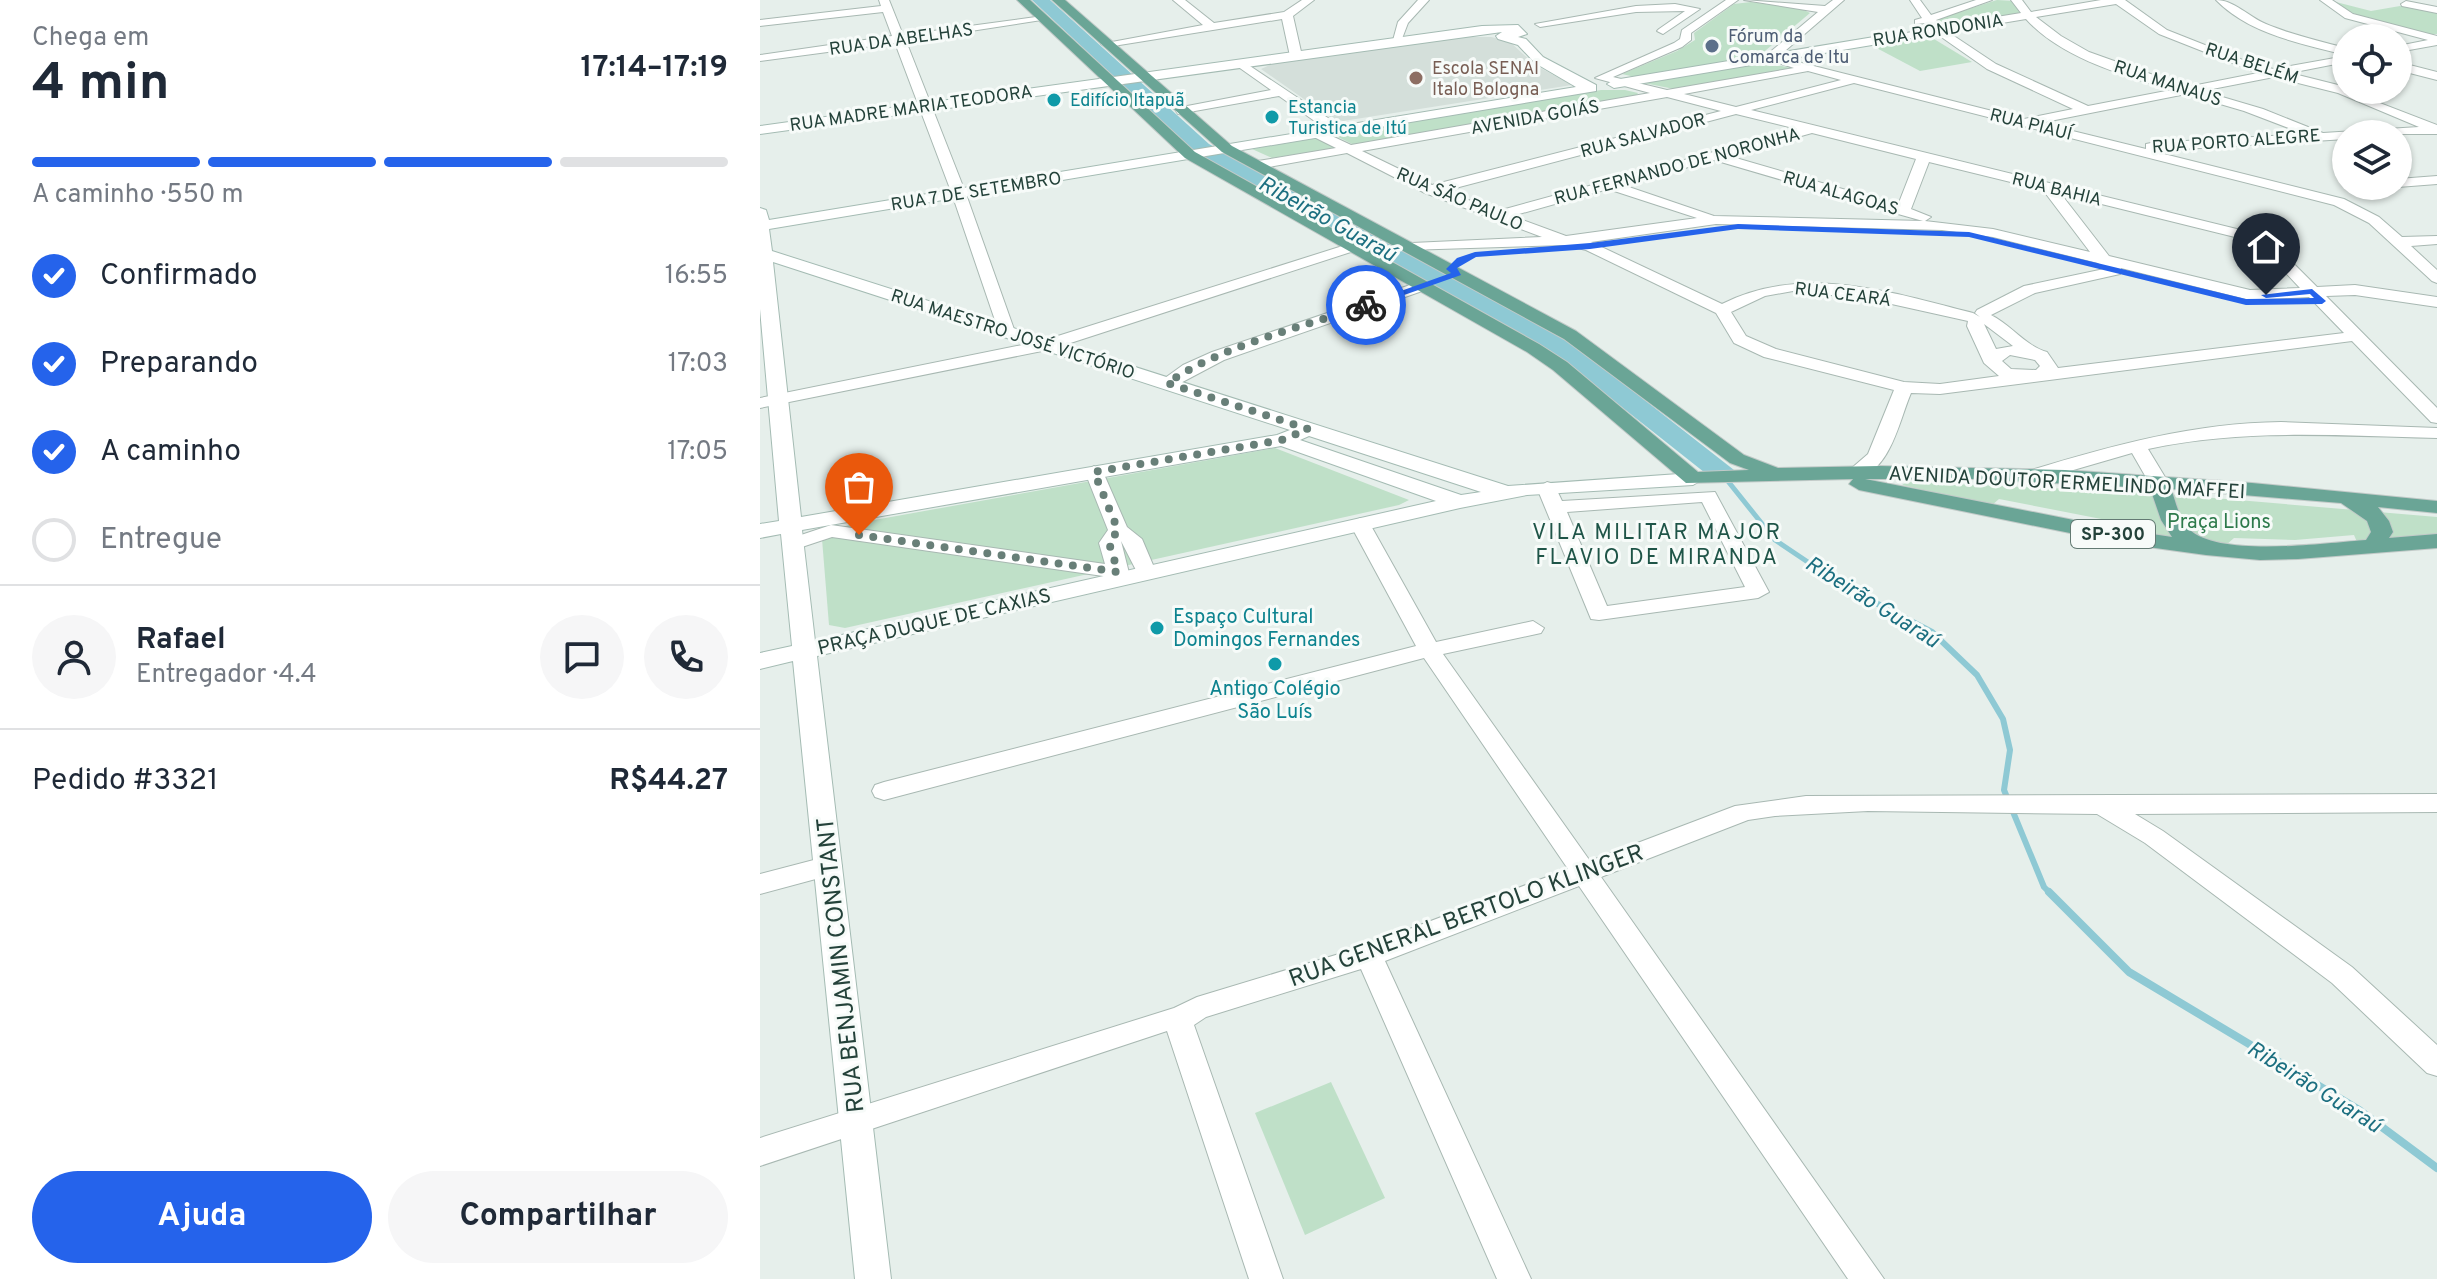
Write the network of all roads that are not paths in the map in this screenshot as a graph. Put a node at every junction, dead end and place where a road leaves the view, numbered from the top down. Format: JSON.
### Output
{"nodes":[{"id":1,"x":1023,"y":0,"type":"edge"},
{"id":2,"x":1058,"y":0,"type":"edge"},
{"id":3,"x":1178,"y":0,"type":"edge"},
{"id":4,"x":1281,"y":0,"type":"edge"},
{"id":5,"x":1309,"y":0,"type":"edge"},
{"id":6,"x":1424,"y":0,"type":"edge"},
{"id":7,"x":1733,"y":0,"type":"edge"},
{"id":8,"x":1749,"y":0,"type":"edge"},
{"id":9,"x":1839,"y":0,"type":"edge"},
{"id":10,"x":1915,"y":0,"type":"edge"},
{"id":11,"x":1987,"y":0,"type":"edge"},
{"id":12,"x":2016,"y":0,"type":"edge"},
{"id":13,"x":2118,"y":0,"type":"edge"},
{"id":14,"x":2221,"y":0,"type":"edge"},
{"id":15,"x":2325,"y":0,"type":"edge"},
{"id":16,"x":885,"y":4,"type":"edge"},
{"id":17,"x":2406,"y":4,"type":"dead end"},
{"id":18,"x":1827,"y":10,"type":"junction"},
{"id":19,"x":2437,"y":10,"type":"edge"},
{"id":20,"x":1290,"y":12,"type":"junction"},
{"id":21,"x":1412,"y":14,"type":"junction"},
{"id":22,"x":2025,"y":15,"type":"junction"},
{"id":23,"x":1043,"y":19,"type":"junction"},
{"id":24,"x":1926,"y":20,"type":"junction"},
{"id":25,"x":760,"y":23,"type":"edge"},
{"id":26,"x":1212,"y":27,"type":"junction"},
{"id":27,"x":1937,"y":30,"type":"junction"},
{"id":28,"x":1663,"y":31,"type":"dead end"},
{"id":29,"x":1510,"y":35,"type":"junction"},
{"id":30,"x":1429,"y":37,"type":"junction"},
{"id":31,"x":898,"y":40,"type":"junction"},
{"id":32,"x":2437,"y":40,"type":"edge"},
{"id":33,"x":1874,"y":41,"type":"junction"},
{"id":34,"x":1396,"y":42,"type":"junction"},
{"id":35,"x":1107,"y":44,"type":"junction"},
{"id":36,"x":1784,"y":45,"type":"junction"},
{"id":37,"x":2412,"y":46,"type":"edge"},
{"id":38,"x":2332,"y":48,"type":"edge"},
{"id":39,"x":1804,"y":52,"type":"junction"},
{"id":40,"x":1296,"y":56,"type":"junction"},
{"id":41,"x":760,"y":58,"type":"edge"},
{"id":42,"x":1769,"y":58,"type":"junction"},
{"id":43,"x":2332,"y":62,"type":"edge"},
{"id":44,"x":1241,"y":64,"type":"junction"},
{"id":45,"x":1812,"y":69,"type":"junction"},
{"id":46,"x":2412,"y":70,"type":"edge"},
{"id":47,"x":2274,"y":73,"type":"junction"},
{"id":48,"x":2437,"y":76,"type":"edge"},
{"id":49,"x":1140,"y":77,"type":"junction"},
{"id":50,"x":1113,"y":80,"type":"junction"},
{"id":51,"x":1855,"y":80,"type":"junction"},
{"id":52,"x":1603,"y":82,"type":"junction"},
{"id":53,"x":2184,"y":91,"type":"junction"},
{"id":54,"x":1282,"y":92,"type":"junction"},
{"id":55,"x":1669,"y":94,"type":"junction"},
{"id":56,"x":925,"y":106,"type":"junction"},
{"id":57,"x":1736,"y":110,"type":"junction"},
{"id":58,"x":2087,"y":110,"type":"junction"},
{"id":59,"x":1182,"y":111,"type":"junction"},
{"id":60,"x":2023,"y":122,"type":"junction"},
{"id":61,"x":1813,"y":129,"type":"junction"},
{"id":62,"x":760,"y":130,"type":"edge"},
{"id":63,"x":2437,"y":130,"type":"edge"},
{"id":64,"x":1338,"y":131,"type":"junction"},
{"id":65,"x":1319,"y":134,"type":"junction"},
{"id":66,"x":2318,"y":135,"type":"junction"},
{"id":67,"x":1352,"y":149,"type":"junction"},
{"id":68,"x":2130,"y":149,"type":"junction"},
{"id":69,"x":1222,"y":150,"type":"junction"},
{"id":70,"x":1194,"y":154,"type":"junction"},
{"id":71,"x":1718,"y":156,"type":"junction"},
{"id":72,"x":1924,"y":156,"type":"junction"},
{"id":73,"x":1258,"y":165,"type":"junction"},
{"id":74,"x":2437,"y":180,"type":"edge"},
{"id":75,"x":2412,"y":182,"type":"edge"},
{"id":76,"x":1609,"y":185,"type":"junction"},
{"id":77,"x":2048,"y":187,"type":"junction"},
{"id":78,"x":2332,"y":187,"type":"edge"},
{"id":79,"x":1430,"y":190,"type":"junction"},
{"id":80,"x":2293,"y":190,"type":"junction"},
{"id":81,"x":959,"y":194,"type":"junction"},
{"id":82,"x":1495,"y":216,"type":"junction"},
{"id":83,"x":760,"y":221,"type":"edge"},
{"id":84,"x":1918,"y":221,"type":"junction"},
{"id":85,"x":1706,"y":224,"type":"junction"},
{"id":86,"x":1384,"y":236,"type":"junction"},
{"id":87,"x":2437,"y":240,"type":"edge"},
{"id":88,"x":1565,"y":241,"type":"junction"},
{"id":89,"x":2399,"y":242,"type":"junction"},
{"id":90,"x":1357,"y":246,"type":"junction"},
{"id":91,"x":1590,"y":246,"type":"junction"},
{"id":92,"x":1412,"y":247,"type":"junction"},
{"id":93,"x":764,"y":254,"type":"junction"},
{"id":94,"x":2416,"y":257,"type":"junction"},
{"id":95,"x":2437,"y":257,"type":"edge"},
{"id":96,"x":2110,"y":266,"type":"junction"},
{"id":97,"x":1443,"y":277,"type":"junction"},
{"id":98,"x":2437,"y":278,"type":"edge"},
{"id":99,"x":764,"y":289,"type":"edge"},
{"id":100,"x":2317,"y":296,"type":"junction"},
{"id":101,"x":2435,"y":303,"type":"edge"},
{"id":102,"x":1722,"y":310,"type":"junction"},
{"id":103,"x":1978,"y":317,"type":"junction"},
{"id":104,"x":1007,"y":332,"type":"junction"},
{"id":105,"x":2356,"y":336,"type":"junction"},
{"id":106,"x":1046,"y":345,"type":"junction"},
{"id":107,"x":2036,"y":354,"type":"junction"},
{"id":108,"x":1993,"y":361,"type":"junction"},
{"id":109,"x":2107,"y":367,"type":"junction"},
{"id":110,"x":2035,"y":376,"type":"junction"},
{"id":111,"x":1167,"y":383,"type":"junction"},
{"id":112,"x":1974,"y":385,"type":"junction"},
{"id":113,"x":1904,"y":387,"type":"junction"},
{"id":114,"x":769,"y":401,"type":"edge"},
{"id":115,"x":2437,"y":418,"type":"edge"},
{"id":116,"x":1308,"y":429,"type":"junction"},
{"id":117,"x":2437,"y":433,"type":"edge"},
{"id":118,"x":1282,"y":440,"type":"junction"},
{"id":119,"x":2137,"y":446,"type":"junction"},
{"id":120,"x":1876,"y":457,"type":"junction"},
{"id":121,"x":1738,"y":471,"type":"junction"},
{"id":122,"x":1094,"y":472,"type":"junction"},
{"id":123,"x":1788,"y":473,"type":"junction"},
{"id":124,"x":1856,"y":473,"type":"junction"},
{"id":125,"x":1907,"y":474,"type":"junction"},
{"id":126,"x":2032,"y":476,"type":"junction"},
{"id":127,"x":1703,"y":479,"type":"junction"},
{"id":128,"x":2158,"y":482,"type":"junction"},
{"id":129,"x":2215,"y":486,"type":"junction"},
{"id":130,"x":1506,"y":493,"type":"junction"},
{"id":131,"x":1551,"y":497,"type":"junction"},
{"id":132,"x":2344,"y":498,"type":"junction"},
{"id":133,"x":1460,"y":502,"type":"junction"},
{"id":134,"x":2437,"y":507,"type":"edge"},
{"id":135,"x":2169,"y":508,"type":"junction"},
{"id":136,"x":1360,"y":524,"type":"junction"},
{"id":137,"x":1118,"y":530,"type":"junction"},
{"id":138,"x":760,"y":531,"type":"edge"},
{"id":139,"x":793,"y":534,"type":"junction"},
{"id":140,"x":2437,"y":541,"type":"edge"},
{"id":141,"x":2372,"y":547,"type":"junction"},
{"id":142,"x":2206,"y":548,"type":"junction"},
{"id":143,"x":1146,"y":572,"type":"junction"},
{"id":144,"x":1119,"y":575,"type":"junction"},
{"id":145,"x":1533,"y":628,"type":"dead end"},
{"id":146,"x":1429,"y":650,"type":"junction"},
{"id":147,"x":805,"y":651,"type":"junction"},
{"id":148,"x":760,"y":661,"type":"edge"},
{"id":149,"x":884,"y":791,"type":"dead end"},
{"id":150,"x":2437,"y":803,"type":"edge"},
{"id":151,"x":2102,"y":806,"type":"junction"},
{"id":152,"x":829,"y":866,"type":"junction"},
{"id":153,"x":1583,"y":873,"type":"junction"},
{"id":154,"x":760,"y":884,"type":"edge"},
{"id":155,"x":1369,"y":956,"type":"junction"},
{"id":156,"x":1178,"y":1020,"type":"junction"},
{"id":157,"x":2437,"y":1064,"type":"edge"},
{"id":158,"x":857,"y":1119,"type":"junction"},
{"id":159,"x":760,"y":1152,"type":"edge"},
{"id":160,"x":873,"y":1279,"type":"edge"},
{"id":161,"x":1266,"y":1279,"type":"edge"},
{"id":162,"x":1514,"y":1279,"type":"edge"},
{"id":163,"x":1867,"y":1279,"type":"edge"}],
"edges":[{"from":1,"to":23,"type":"main road"},
{"from":2,"to":35,"type":"main road"},
{"from":3,"to":26,"type":"street"},
{"from":4,"to":20,"type":"street"},
{"from":5,"to":20,"type":"street"},
{"from":6,"to":21,"type":"street"},
{"from":7,"to":52,"type":"street"},
{"from":8,"to":18,"type":"street"},
{"from":9,"to":18,"type":"street"},
{"from":10,"to":24,"type":"street"},
{"from":11,"to":24,"type":"street"},
{"from":12,"to":22,"type":"street"},
{"from":13,"to":22,"type":"street","name":"RUA RONDONIA"},
{"from":13,"to":47,"type":"street","name":"RUA BELÉM"},
{"from":14,"to":38,"type":"street"},
{"from":15,"to":32,"type":"street"},
{"from":16,"to":25,"type":"street"},
{"from":16,"to":31,"type":"street"},
{"from":17,"to":19,"type":"street"},
{"from":18,"to":36,"type":"street"},
{"from":20,"to":26,"type":"street"},
{"from":20,"to":40,"type":"street"},
{"from":21,"to":30,"type":"street"},
{"from":21,"to":34,"type":"street"},
{"from":22,"to":27,"type":"street","name":"RUA RONDONIA"},
{"from":22,"to":53,"type":"street","name":"RUA MANAUS"},
{"from":23,"to":31,"type":"street","name":"RUA DA ABELHAS"},
{"from":23,"to":50,"type":"main road"},
{"from":24,"to":27,"type":"street"},
{"from":24,"to":33,"type":"street"},
{"from":26,"to":35,"type":"street"},
{"from":27,"to":33,"type":"street","name":"RUA RONDONIA"},
{"from":27,"to":58,"type":"street"},
{"from":28,"to":29,"type":"street"},
{"from":29,"to":30,"type":"street"},
{"from":29,"to":52,"type":"street"},
{"from":30,"to":34,"type":"street"},
{"from":31,"to":41,"type":"street","name":"RUA DA ABELHAS"},
{"from":31,"to":56,"type":"street"},
{"from":32,"to":37,"type":"street"},
{"from":33,"to":39,"type":"street","name":"RUA RONDONIA"},
{"from":34,"to":40,"type":"street"},
{"from":35,"to":49,"type":"main road"},
{"from":36,"to":39,"type":"street"},
{"from":36,"to":42,"type":"street"},
{"from":39,"to":42,"type":"street"},
{"from":40,"to":44,"type":"street"},
{"from":42,"to":45,"type":"street","name":"RUA PIAUÍ"},
{"from":42,"to":52,"type":"street","name":"AVENIDA GOIÁS"},
{"from":43,"to":47,"type":"street"},
{"from":44,"to":49,"type":"street"},
{"from":44,"to":54,"type":"street"},
{"from":45,"to":51,"type":"street","name":"RUA PIAUÍ"},
{"from":45,"to":55,"type":"street","name":"AVENIDA GOIÁS"},
{"from":46,"to":48,"type":"street"},
{"from":47,"to":53,"type":"street"},
{"from":47,"to":63,"type":"street","name":"RUA BELÉM"},
{"from":49,"to":50,"type":"street","name":"RUA MADRE MARIA TEODORA"},
{"from":49,"to":59,"type":"main road"},
{"from":50,"to":56,"type":"street","name":"RUA MADRE MARIA TEODORA"},
{"from":50,"to":70,"type":"main road"},
{"from":51,"to":57,"type":"street","name":"RUA SALVADOR"},
{"from":51,"to":60,"type":"street","name":"RUA PIAUÍ"},
{"from":52,"to":55,"type":"street","name":"RUA BAHIA"},
{"from":52,"to":64,"type":"street","name":"AVENIDA GOIÁS"},
{"from":53,"to":58,"type":"street"},
{"from":53,"to":66,"type":"street","name":"RUA MANAUS"},
{"from":54,"to":59,"type":"street"},
{"from":54,"to":64,"type":"street"},
{"from":55,"to":57,"type":"street","name":"RUA BAHIA"},
{"from":55,"to":67,"type":"street","name":"AVENIDA GOIÁS"},
{"from":56,"to":62,"type":"street","name":"RUA MADRE MARIA TEODORA"},
{"from":56,"to":81,"type":"street"},
{"from":57,"to":61,"type":"street","name":"RUA BAHIA"},
{"from":57,"to":79,"type":"street","name":"RUA SALVADOR"},
{"from":58,"to":60,"type":"street"},
{"from":59,"to":69,"type":"main road"},
{"from":60,"to":68,"type":"street","name":"RUA PIAUÍ"},
{"from":61,"to":71,"type":"street","name":"RUA FERNANDO DE NORONHA"},
{"from":61,"to":72,"type":"street","name":"RUA BAHIA"},
{"from":63,"to":66,"type":"street","name":"RUA PORTO ALEGRE"},
{"from":64,"to":65,"type":"street","name":"AVENIDA GOIÁS"},
{"from":65,"to":67,"type":"street","name":"RUA SÃO PAULO"},
{"from":65,"to":69,"type":"street","name":"AVENIDA GOIÁS"},
{"from":66,"to":68,"type":"street","name":"RUA PORTO ALEGRE"},
{"from":67,"to":73,"type":"street","name":"AVENIDA GOIÁS"},
{"from":67,"to":79,"type":"street","name":"RUA SÃO PAULO"},
{"from":68,"to":80,"type":"street","name":"RUA PIAUÍ"},
{"from":69,"to":70,"type":"street","name":"AVENIDA GOIÁS"},
{"from":69,"to":73,"type":"main road"},
{"from":70,"to":81,"type":"street","name":"RUA 7 DE SETEMBRO"},
{"from":70,"to":90,"type":"main road"},
{"from":71,"to":76,"type":"street","name":"RUA FERNANDO DE NORONHA"},
{"from":71,"to":84,"type":"street","name":"RUA ALAGOAS"},
{"from":72,"to":77,"type":"street","name":"RUA BAHIA"},
{"from":72,"to":84,"type":"street"},
{"from":73,"to":86,"type":"main road"},
{"from":74,"to":75,"type":"street"},
{"from":76,"to":82,"type":"street","name":"RUA FERNANDO DE NORONHA"},
{"from":76,"to":85,"type":"street"},
{"from":77,"to":96,"type":"street"},
{"from":77,"to":100,"type":"street","name":"RUA BAHIA"},
{"from":78,"to":80,"type":"street"},
{"from":79,"to":82,"type":"street","name":"RUA SÃO PAULO"},
{"from":80,"to":89,"type":"street","name":"RUA PIAUÍ"},
{"from":81,"to":83,"type":"street","name":"RUA 7 DE SETEMBRO"},
{"from":81,"to":104,"type":"street"},
{"from":82,"to":88,"type":"street","name":"RUA SÃO PAULO"},
{"from":83,"to":93,"type":"street"},
{"from":84,"to":85,"type":"street"},
{"from":84,"to":96,"type":"street"},
{"from":84,"to":96,"type":"street"},
{"from":85,"to":88,"type":"street"},
{"from":85,"to":91,"type":"street"},
{"from":86,"to":90,"type":"main road"},
{"from":86,"to":92,"type":"main road"},
{"from":87,"to":89,"type":"street"},
{"from":88,"to":91,"type":"street","name":"RUA SÃO PAULO"},
{"from":88,"to":92,"type":"street"},
{"from":89,"to":94,"type":"street","name":"RUA PIAUÍ"},
{"from":90,"to":97,"type":"main road"},
{"from":90,"to":106,"type":"street"},
{"from":91,"to":97,"type":"street"},
{"from":91,"to":102,"type":"street","name":"RUA SÃO PAULO"},
{"from":92,"to":97,"type":"main road"},
{"from":93,"to":99,"type":"street"},
{"from":93,"to":104,"type":"street","name":"RUA MAESTRO JOSÉ VICTÓRIO"},
{"from":94,"to":95,"type":"street"},
{"from":94,"to":98,"type":"street","name":"RUA PIAUÍ"},
{"from":96,"to":100,"type":"street"},
{"from":96,"to":103,"type":"street"},
{"from":97,"to":111,"type":"street"},
{"from":97,"to":121,"type":"main road"},
{"from":97,"to":127,"type":"main road"},
{"from":99,"to":114,"type":"street"},
{"from":100,"to":101,"type":"street"},
{"from":100,"to":105,"type":"street","name":"RUA BAHIA"},
{"from":102,"to":103,"type":"street","name":"RUA CEARÁ"},
{"from":102,"to":113,"type":"street","name":"RUA SÃO PAULO"},
{"from":103,"to":107,"type":"street"},
{"from":103,"to":108,"type":"street"},
{"from":104,"to":106,"type":"street","name":"RUA MAESTRO JOSÉ VICTÓRIO"},
{"from":105,"to":109,"type":"street","name":"RUA SÃO PAULO"},
{"from":105,"to":115,"type":"street","name":"RUA BAHIA"},
{"from":106,"to":111,"type":"street","name":"RUA MAESTRO JOSÉ VICTÓRIO"},
{"from":106,"to":114,"type":"street"},
{"from":107,"to":108,"type":"street"},
{"from":107,"to":109,"type":"street"},
{"from":107,"to":110,"type":"street"},
{"from":108,"to":110,"type":"street"},
{"from":108,"to":112,"type":"street"},
{"from":109,"to":110,"type":"street","name":"RUA SÃO PAULO"},
{"from":110,"to":112,"type":"street","name":"RUA SÃO PAULO"},
{"from":111,"to":116,"type":"street","name":"RUA MAESTRO JOSÉ VICTÓRIO"},
{"from":112,"to":113,"type":"street","name":"RUA SÃO PAULO"},
{"from":113,"to":120,"type":"street"},
{"from":114,"to":139,"type":"street"},
{"from":116,"to":118,"type":"street"},
{"from":116,"to":130,"type":"street"},
{"from":117,"to":119,"type":"street"},
{"from":118,"to":122,"type":"street"},
{"from":118,"to":133,"type":"street"},
{"from":119,"to":126,"type":"street"},
{"from":119,"to":128,"type":"street"},
{"from":120,"to":124,"type":"street"},
{"from":120,"to":125,"type":"street"},
{"from":121,"to":123,"type":"main road","name":"AVENIDA DOUTOR ERMELINDO MAFFEI"},
{"from":121,"to":127,"type":"main road","name":"AVENIDA DOUTOR ERMELINDO MAFFEI"},
{"from":122,"to":137,"type":"street"},
{"from":122,"to":139,"type":"street"},
{"from":123,"to":124,"type":"main road","name":"AVENIDA DOUTOR ERMELINDO MAFFEI"},
{"from":123,"to":142,"type":"main road","name":"AVENIDA DOUTOR ERMELINDO MAFFEI","number":"SP-300"},
{"from":124,"to":125,"type":"main road","name":"AVENIDA DOUTOR ERMELINDO MAFFEI"},
{"from":125,"to":126,"type":"main road","name":"AVENIDA DOUTOR ERMELINDO MAFFEI"},
{"from":126,"to":128,"type":"main road","name":"AVENIDA DOUTOR ERMELINDO MAFFEI"},
{"from":127,"to":131,"type":"street","name":"PRAÇA DUQUE DE CAXIAS"},
{"from":128,"to":129,"type":"main road","name":"AVENIDA DOUTOR ERMELINDO MAFFEI"},
{"from":128,"to":135,"type":"main road"},
{"from":129,"to":132,"type":"main road","name":"AVENIDA DOUTOR ERMELINDO MAFFEI"},
{"from":129,"to":135,"type":"main road"},
{"from":130,"to":131,"type":"street","name":"PRAÇA DUQUE DE CAXIAS"},
{"from":130,"to":133,"type":"street","name":"PRAÇA DUQUE DE CAXIAS"},
{"from":131,"to":131,"type":"street"},
{"from":132,"to":134,"type":"main road","name":"AVENIDA DOUTOR ERMELINDO MAFFEI"},
{"from":132,"to":141,"type":"main road"},
{"from":133,"to":136,"type":"street","name":"PRAÇA DUQUE DE CAXIAS"},
{"from":135,"to":142,"type":"main road"},
{"from":136,"to":143,"type":"street","name":"PRAÇA DUQUE DE CAXIAS"},
{"from":136,"to":146,"type":"street"},
{"from":137,"to":143,"type":"street"},
{"from":137,"to":144,"type":"street"},
{"from":138,"to":139,"type":"street"},
{"from":139,"to":144,"type":"street","name":"PRAÇA DUQUE DE CAXIAS"},
{"from":139,"to":147,"type":"street","name":"PRAÇA DUQUE DE CAXIAS"},
{"from":140,"to":141,"type":"main road","name":"AVENIDA DOUTOR ERMELINDO MAFFEI","number":"SP-300"},
{"from":141,"to":142,"type":"main road","name":"AVENIDA DOUTOR ERMELINDO MAFFEI","number":"SP-300"},
{"from":143,"to":144,"type":"street","name":"PRAÇA DUQUE DE CAXIAS"},
{"from":144,"to":147,"type":"street","name":"PRAÇA DUQUE DE CAXIAS"},
{"from":145,"to":146,"type":"street"},
{"from":146,"to":149,"type":"street"},
{"from":146,"to":153,"type":"street"},
{"from":147,"to":148,"type":"street"},
{"from":147,"to":152,"type":"street","name":"RUA BENJAMIN CONSTANT"},
{"from":150,"to":151,"type":"street","name":"RUA GENERAL BERTOLO KLINGER"},
{"from":151,"to":153,"type":"street","name":"RUA GENERAL BERTOLO KLINGER"},
{"from":151,"to":157,"type":"street"},
{"from":152,"to":154,"type":"street"},
{"from":152,"to":158,"type":"street","name":"RUA BENJAMIN CONSTANT"},
{"from":153,"to":155,"type":"street","name":"RUA GENERAL BERTOLO KLINGER"},
{"from":153,"to":163,"type":"street"},
{"from":155,"to":156,"type":"street","name":"RUA GENERAL BERTOLO KLINGER"},
{"from":155,"to":162,"type":"street"},
{"from":156,"to":158,"type":"street","name":"RUA GENERAL BERTOLO KLINGER"},
{"from":156,"to":161,"type":"street"},
{"from":158,"to":159,"type":"street","name":"RUA GENERAL BERTOLO KLINGER"},
{"from":158,"to":160,"type":"street","name":"RUA BENJAMIN CONSTANT"}]}
